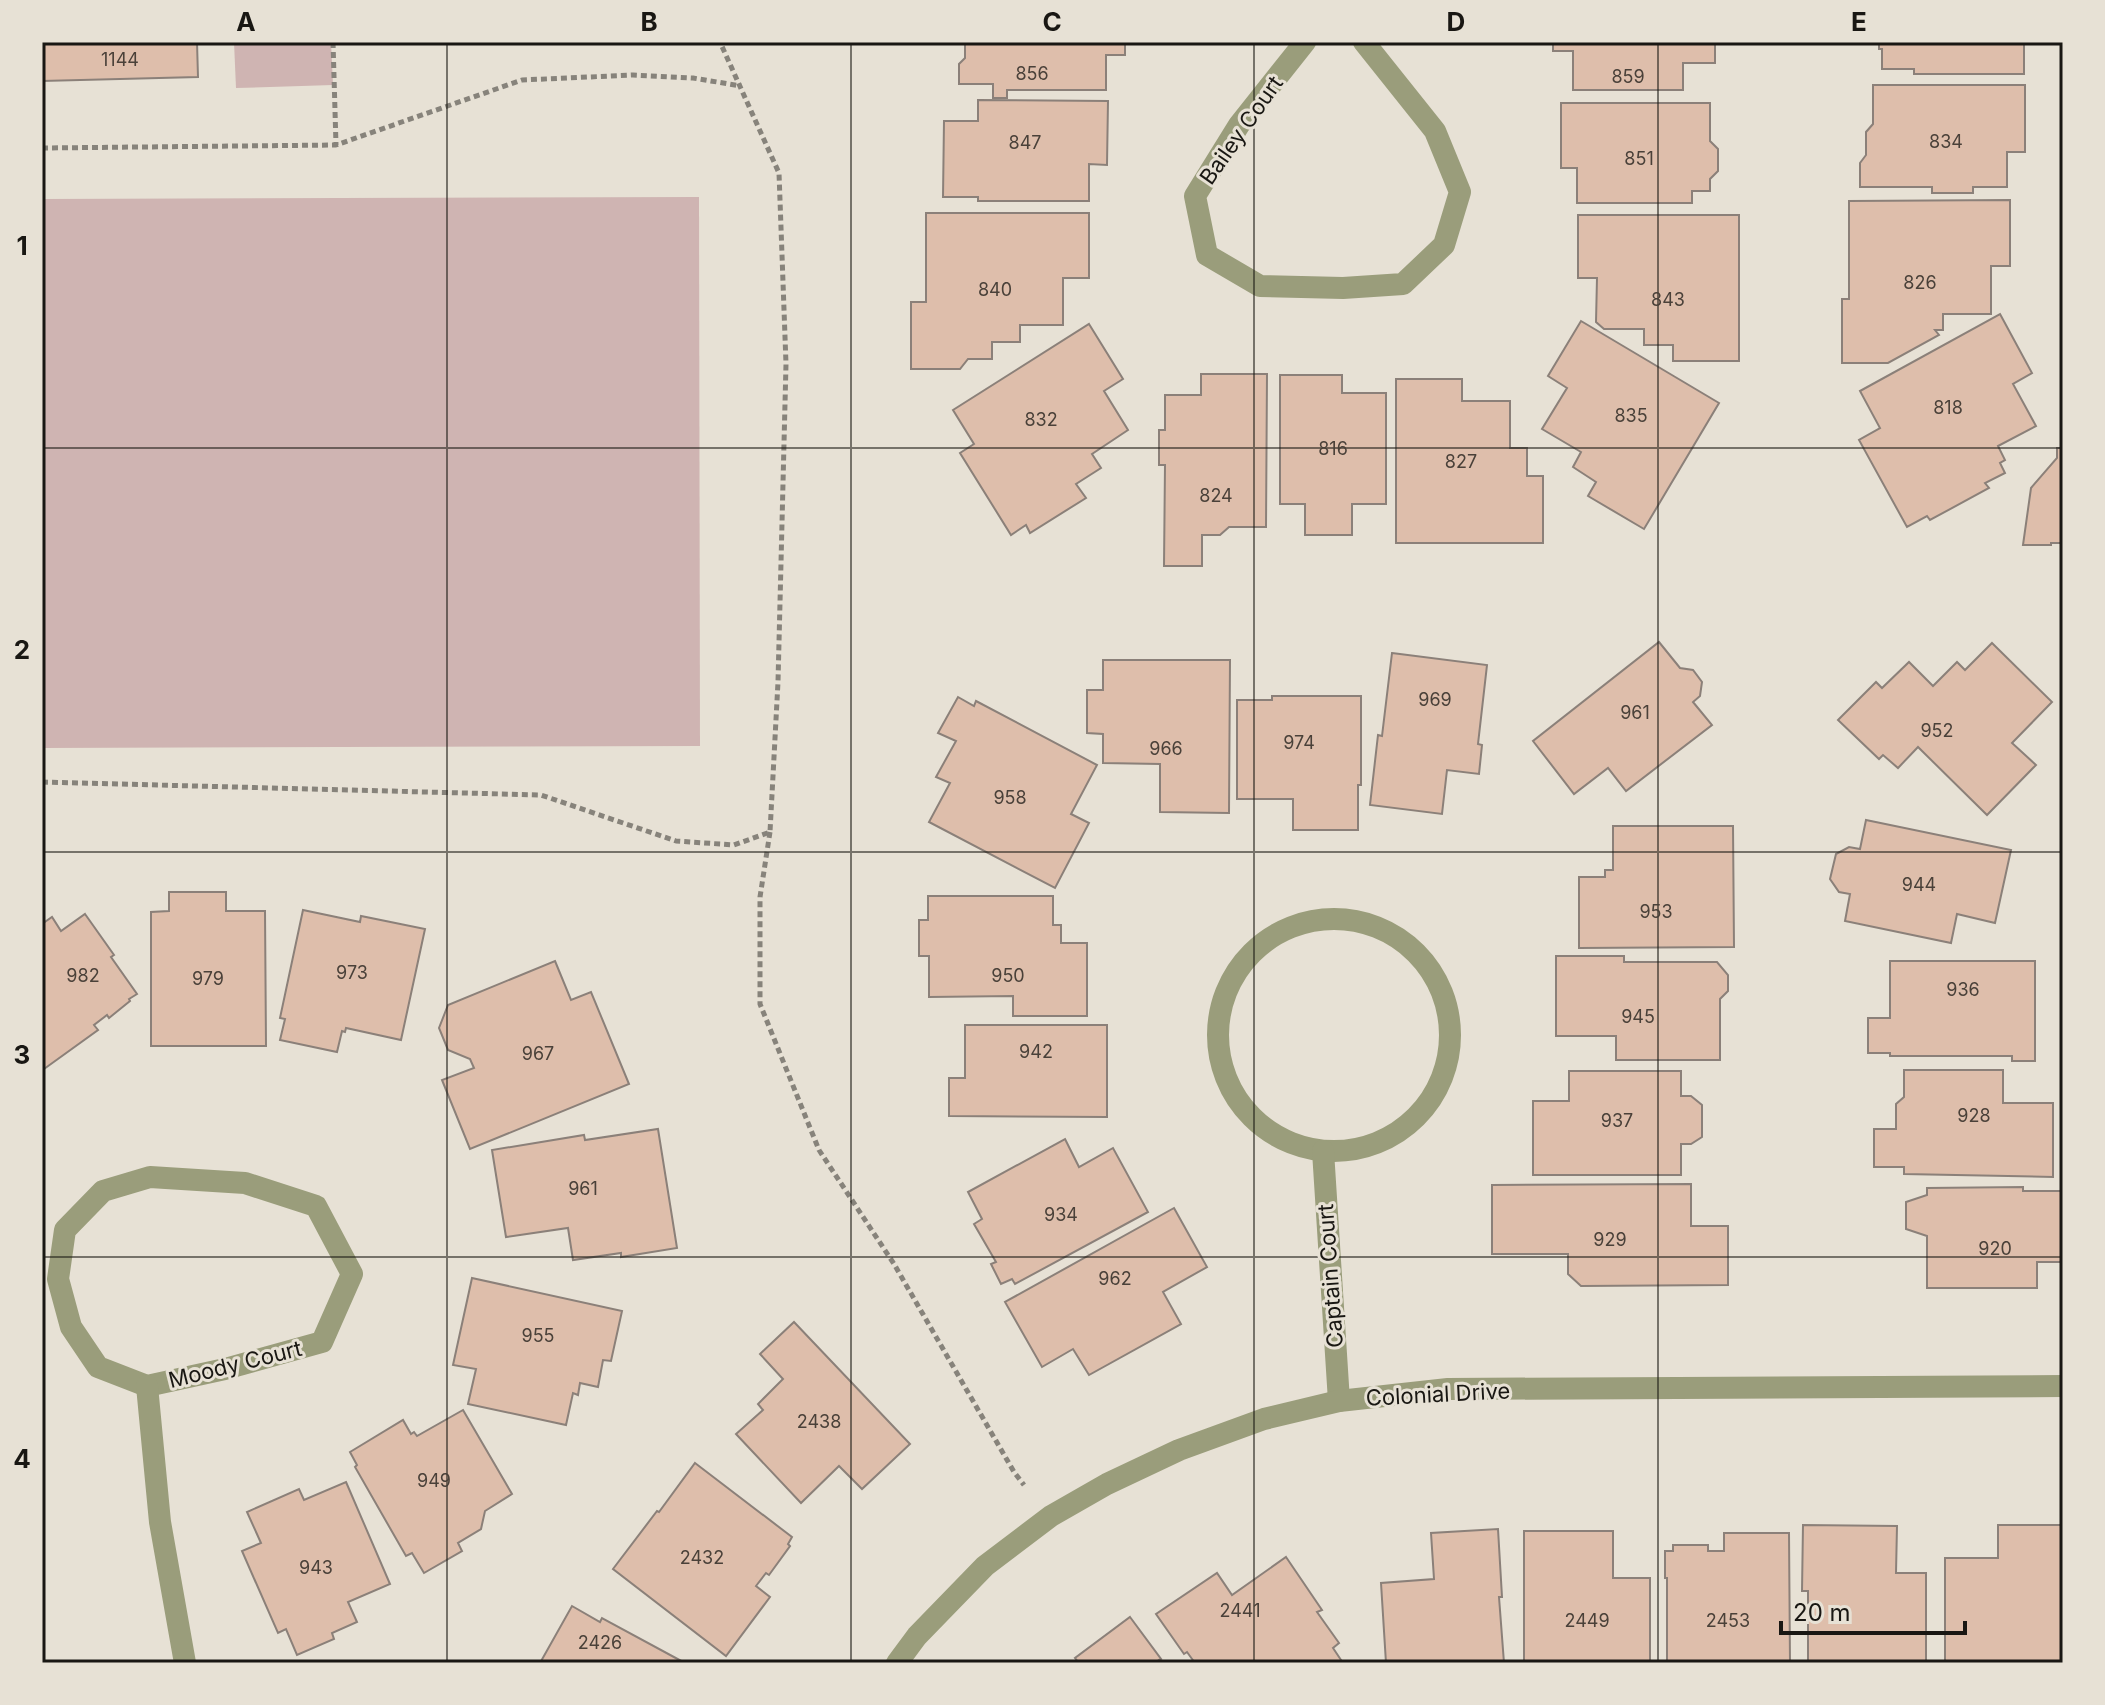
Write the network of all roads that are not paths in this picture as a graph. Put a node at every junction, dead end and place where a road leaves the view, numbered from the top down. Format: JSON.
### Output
{"nodes":[{"id":1,"x":1305,"y":42,"type":"edge"},
{"id":2,"x":1364,"y":42,"type":"edge"},
{"id":3,"x":1323,"y":1151,"type":"junction"},
{"id":4,"x":147,"y":1386,"type":"junction"},
{"id":5,"x":2063,"y":1386,"type":"edge"},
{"id":6,"x":1339,"y":1401,"type":"junction"},
{"id":7,"x":185,"y":1663,"type":"edge"},
{"id":8,"x":897,"y":1663,"type":"edge"}],
"edges":[{"from":1,"to":2,"type":"street","name":"Bailey Court"},
{"from":3,"to":3,"type":"street"},
{"from":3,"to":6,"type":"street","name":"Captain Court"},
{"from":4,"to":4,"type":"street","name":"Moody Court"},
{"from":4,"to":7,"type":"street","name":"Moody Court"},
{"from":5,"to":6,"type":"street","name":"Colonial Drive"},
{"from":6,"to":8,"type":"street","name":"Colonial Drive"}]}
